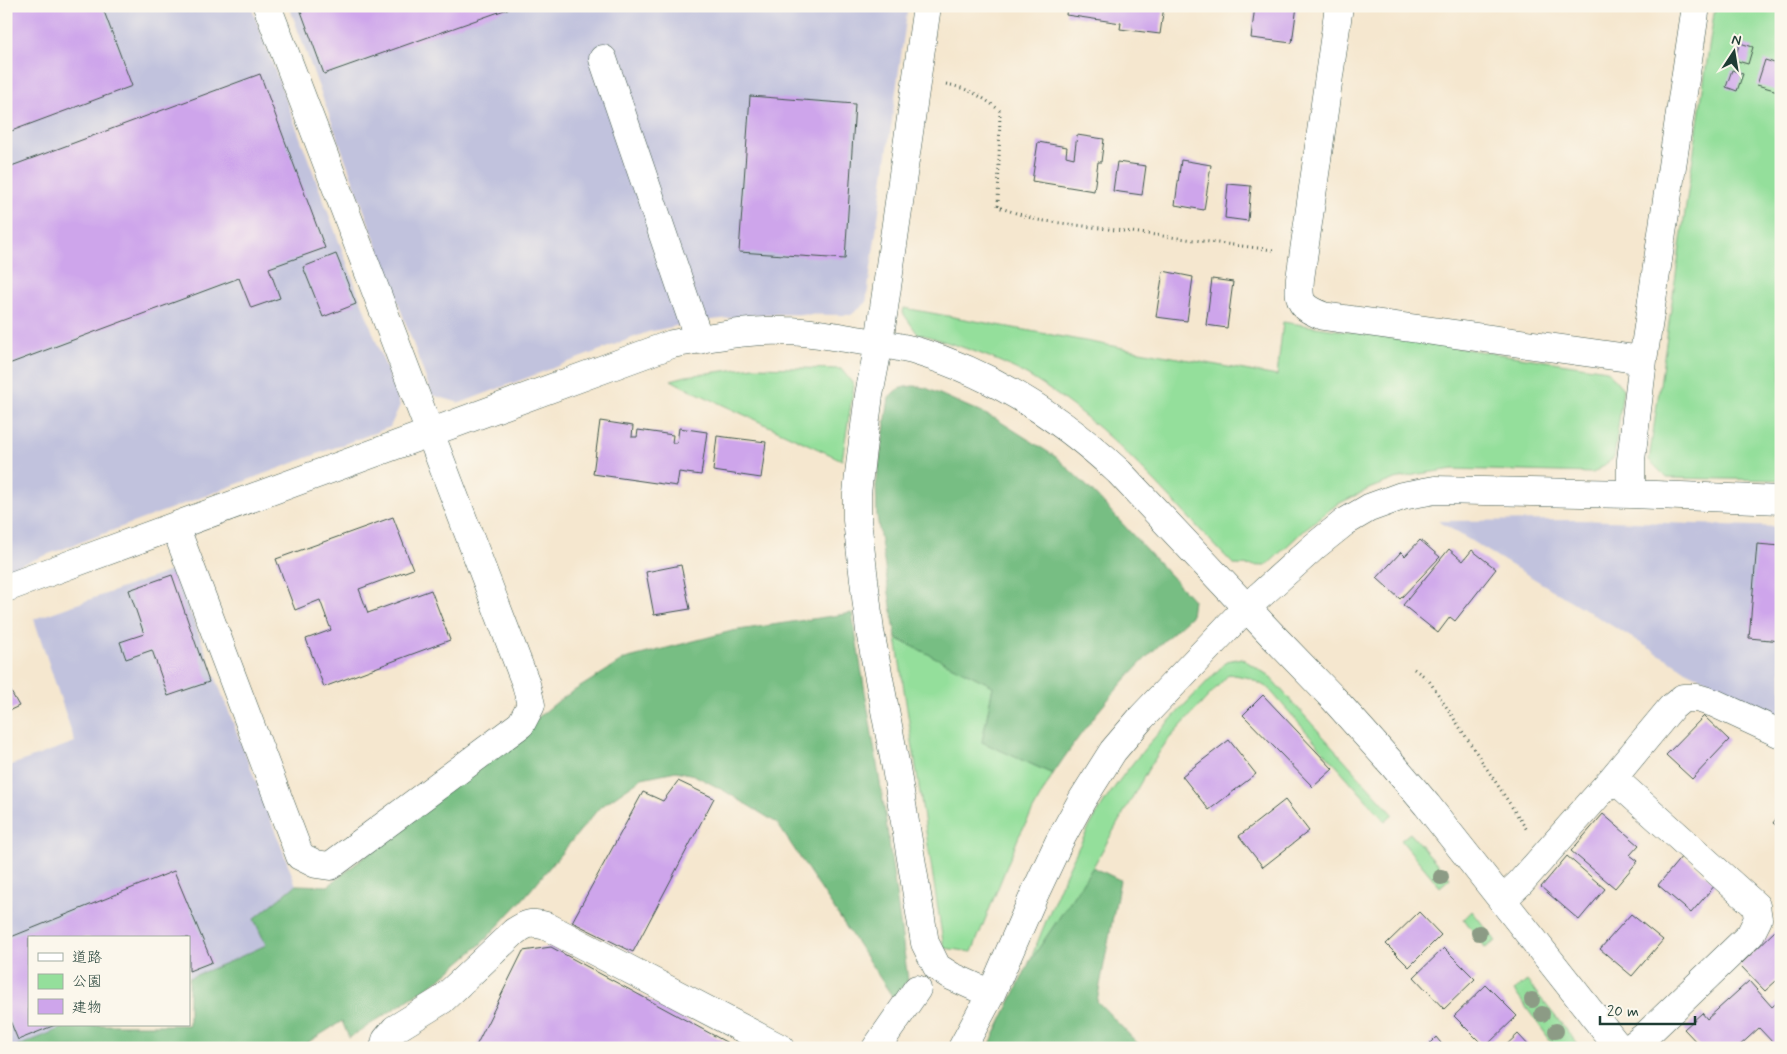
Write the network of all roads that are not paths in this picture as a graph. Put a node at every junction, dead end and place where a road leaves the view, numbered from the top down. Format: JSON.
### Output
{"nodes":[{"id":1,"x":267,"y":6,"type":"edge"},
{"id":2,"x":926,"y":6,"type":"edge"},
{"id":3,"x":1339,"y":6,"type":"edge"},
{"id":4,"x":1696,"y":6,"type":"edge"},
{"id":5,"x":603,"y":59,"type":"dead end"},
{"id":6,"x":699,"y":340,"type":"junction"},
{"id":7,"x":879,"y":343,"type":"junction"},
{"id":8,"x":1643,"y":360,"type":"junction"},
{"id":9,"x":429,"y":433,"type":"junction"},
{"id":10,"x":1631,"y":494,"type":"junction"},
{"id":11,"x":1781,"y":500,"type":"edge"},
{"id":12,"x":174,"y":526,"type":"junction"},
{"id":13,"x":6,"y":588,"type":"edge"},
{"id":14,"x":1246,"y":608,"type":"junction"},
{"id":15,"x":1781,"y":734,"type":"edge"},
{"id":16,"x":1613,"y":778,"type":"junction"},
{"id":17,"x":1503,"y":899,"type":"junction"},
{"id":18,"x":917,"y":989,"type":"dead end"},
{"id":19,"x":991,"y":994,"type":"junction"},
{"id":20,"x":384,"y":1048,"type":"edge"},
{"id":21,"x":780,"y":1048,"type":"edge"},
{"id":22,"x":876,"y":1048,"type":"edge"},
{"id":23,"x":962,"y":1048,"type":"edge"},
{"id":24,"x":1619,"y":1048,"type":"edge"},
{"id":25,"x":1630,"y":1048,"type":"edge"}],
"edges":[{"from":1,"to":9,"type":"street"},
{"from":2,"to":7,"type":"street"},
{"from":3,"to":8,"type":"street"},
{"from":4,"to":8,"type":"street"},
{"from":5,"to":6,"type":"street"},
{"from":6,"to":7,"type":"street"},
{"from":6,"to":9,"type":"street"},
{"from":7,"to":14,"type":"street"},
{"from":7,"to":19,"type":"street"},
{"from":8,"to":10,"type":"street"},
{"from":9,"to":12,"type":"street"},
{"from":9,"to":12,"type":"street"},
{"from":10,"to":11,"type":"street"},
{"from":10,"to":14,"type":"street"},
{"from":12,"to":13,"type":"street"},
{"from":14,"to":17,"type":"street"},
{"from":14,"to":19,"type":"street"},
{"from":15,"to":16,"type":"street"},
{"from":16,"to":17,"type":"street"},
{"from":16,"to":25,"type":"street"},
{"from":17,"to":24,"type":"street"},
{"from":18,"to":22,"type":"street"},
{"from":19,"to":23,"type":"street"},
{"from":20,"to":21,"type":"street"}]}
